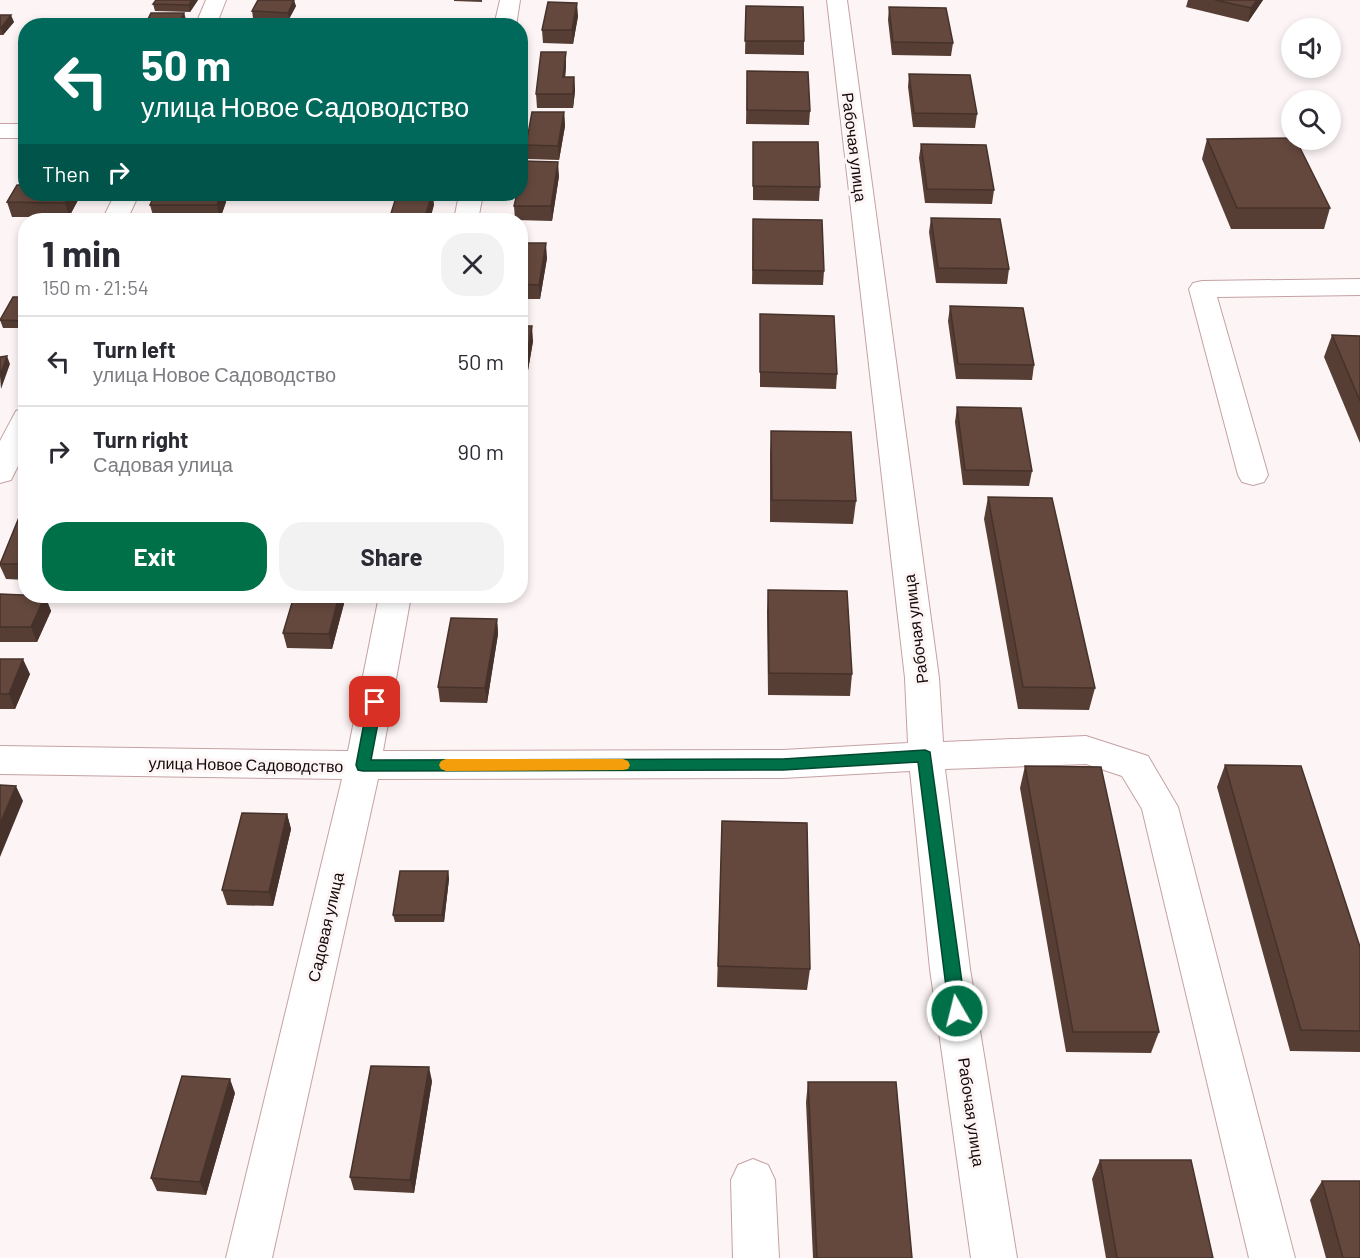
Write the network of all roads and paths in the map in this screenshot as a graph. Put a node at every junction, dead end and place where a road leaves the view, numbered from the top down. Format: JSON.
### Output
{"nodes":[{"id":1,"x":216,"y":0,"type":"edge"},
{"id":2,"x":510,"y":0,"type":"edge"},
{"id":3,"x":837,"y":0,"type":"edge"},
{"id":4,"x":208,"y":18,"type":"edge"},
{"id":5,"x":507,"y":18,"type":"edge"},
{"id":6,"x":0,"y":131,"type":"edge"},
{"id":7,"x":18,"y":132,"type":"edge"},
{"id":8,"x":1360,"y":287,"type":"edge"},
{"id":9,"x":18,"y":434,"type":"edge"},
{"id":10,"x":0,"y":472,"type":"edge"},
{"id":11,"x":1253,"y":475,"type":"dead end"},
{"id":12,"x":394,"y":603,"type":"edge"},
{"id":13,"x":925,"y":756,"type":"junction"},
{"id":14,"x":0,"y":760,"type":"edge"},
{"id":15,"x":363,"y":765,"type":"junction"},
{"id":16,"x":753,"y":1180,"type":"dead end"},
{"id":17,"x":249,"y":1258,"type":"edge"},
{"id":18,"x":756,"y":1258,"type":"edge"},
{"id":19,"x":994,"y":1258,"type":"edge"},
{"id":20,"x":1272,"y":1258,"type":"edge"}],
"edges":[{"from":1,"to":4,"type":"street"},
{"from":2,"to":5,"type":"street"},
{"from":3,"to":13,"type":"street","name":"Рабочая улица"},
{"from":6,"to":7,"type":"street"},
{"from":8,"to":11,"type":"street"},
{"from":9,"to":10,"type":"street"},
{"from":12,"to":15,"type":"street","name":"Садовая улица"},
{"from":13,"to":15,"type":"street","name":"улица Новое Садоводство"},
{"from":13,"to":19,"type":"street","name":"Рабочая улица"},
{"from":13,"to":20,"type":"street","name":"улица Новое Садоводство"},
{"from":14,"to":15,"type":"street","name":"улица Новое Садоводство"},
{"from":15,"to":17,"type":"street","name":"Садовая улица"},
{"from":16,"to":18,"type":"street"}]}
